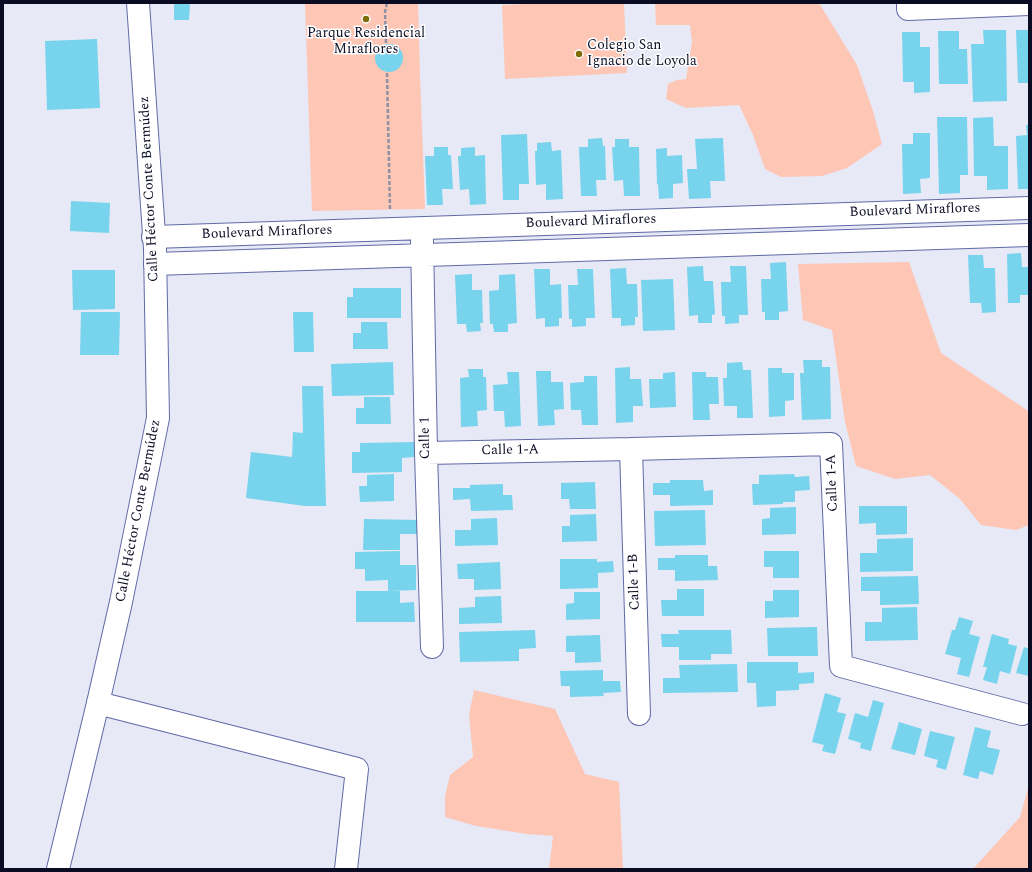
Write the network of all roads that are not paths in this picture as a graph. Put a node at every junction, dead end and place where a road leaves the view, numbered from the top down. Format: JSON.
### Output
{"nodes":[{"id":1,"x":138,"y":3,"type":"edge"},
{"id":2,"x":908,"y":3,"type":"edge"},
{"id":3,"x":1029,"y":4,"type":"edge"},
{"id":4,"x":1029,"y":208,"type":"edge"},
{"id":5,"x":422,"y":228,"type":"junction"},
{"id":6,"x":1029,"y":235,"type":"edge"},
{"id":7,"x":154,"y":237,"type":"junction"},
{"id":8,"x":423,"y":255,"type":"junction"},
{"id":9,"x":155,"y":264,"type":"junction"},
{"id":10,"x":630,"y":449,"type":"junction"},
{"id":11,"x":426,"y":453,"type":"junction"},
{"id":12,"x":432,"y":647,"type":"dead end"},
{"id":13,"x":98,"y":703,"type":"junction"},
{"id":14,"x":639,"y":714,"type":"dead end"},
{"id":15,"x":1022,"y":714,"type":"dead end"},
{"id":16,"x":58,"y":869,"type":"edge"},
{"id":17,"x":346,"y":869,"type":"edge"}],
"edges":[{"from":1,"to":7,"type":"street","name":"Calle Héctor Conte Bermúdez"},
{"from":2,"to":3,"type":"street"},
{"from":4,"to":5,"type":"street","name":"Boulevard Miraflores"},
{"from":5,"to":7,"type":"street","name":"Boulevard Miraflores"},
{"from":5,"to":8,"type":"street","name":"Calle 1"},
{"from":6,"to":8,"type":"street"},
{"from":7,"to":9,"type":"street","name":"Calle Héctor Conte Bermúdez"},
{"from":8,"to":9,"type":"street"},
{"from":8,"to":11,"type":"street","name":"Calle 1"},
{"from":9,"to":13,"type":"street","name":"Calle Héctor Conte Bermúdez"},
{"from":10,"to":11,"type":"street","name":"Calle 1-A"},
{"from":10,"to":14,"type":"street","name":"Calle 1-B"},
{"from":10,"to":15,"type":"street","name":"Calle 1-A"},
{"from":11,"to":12,"type":"street","name":"Calle 1"},
{"from":13,"to":16,"type":"street","name":"Calle Héctor Conte Bermúdez"},
{"from":13,"to":17,"type":"street"}]}
